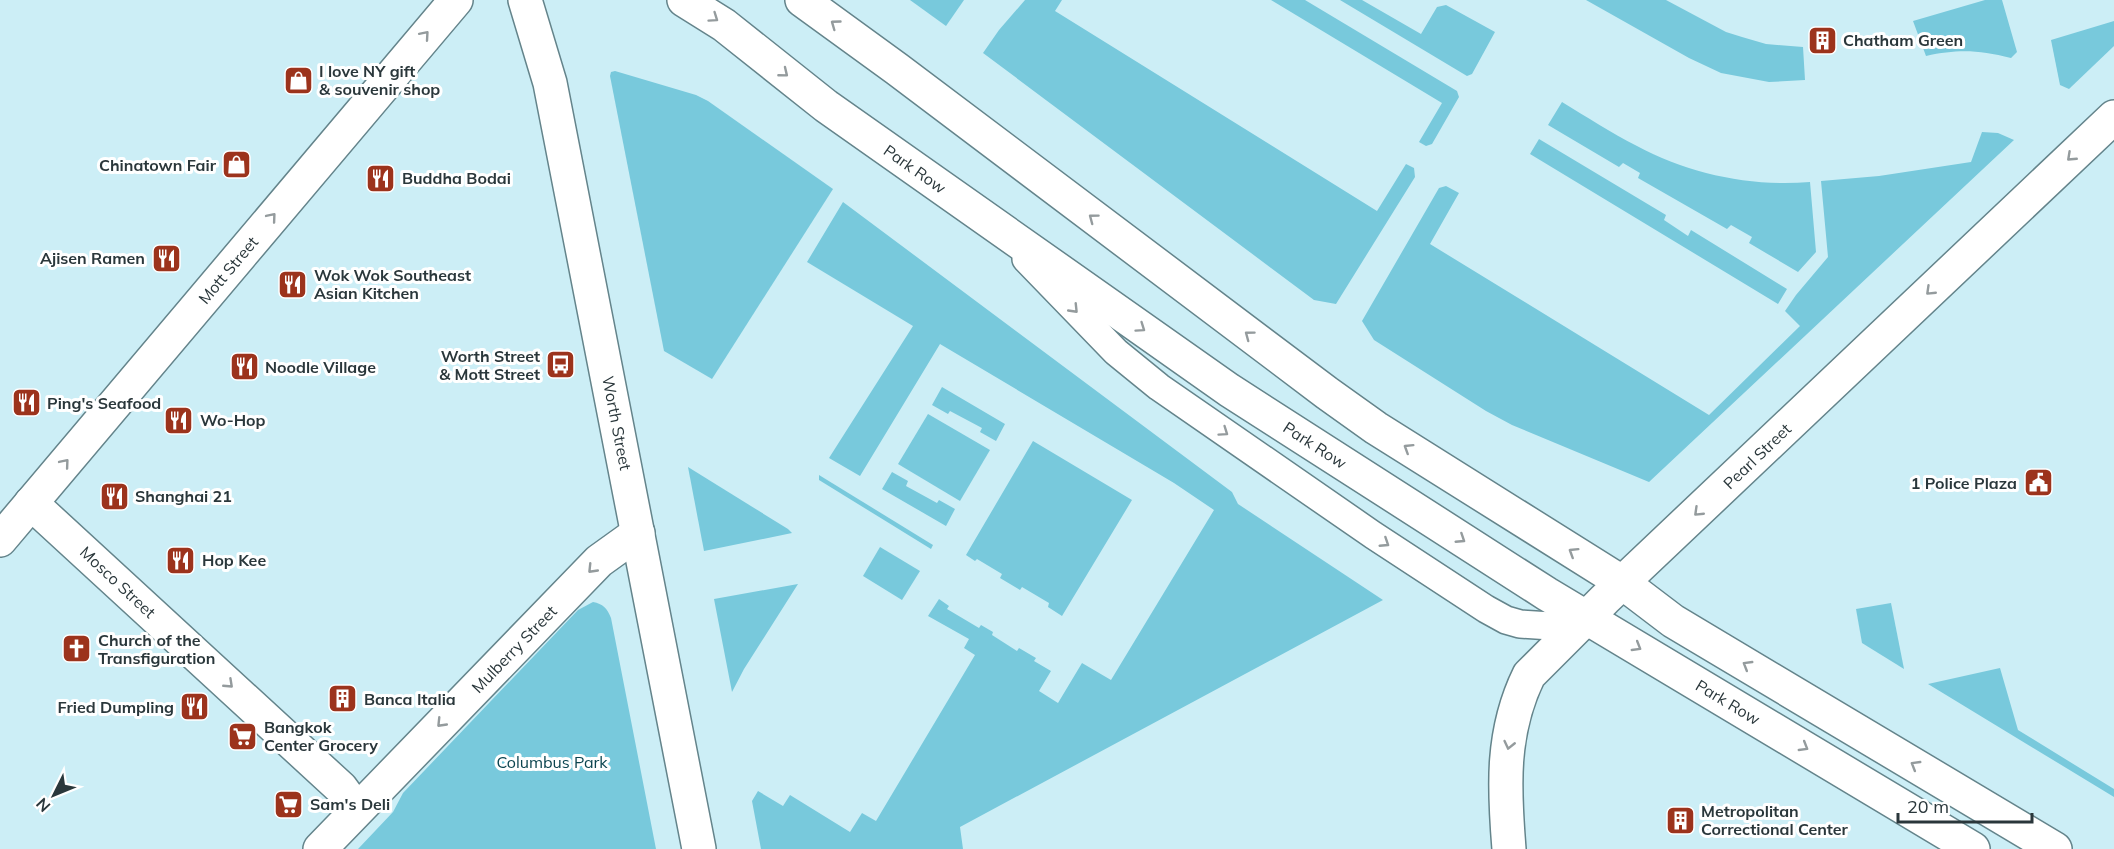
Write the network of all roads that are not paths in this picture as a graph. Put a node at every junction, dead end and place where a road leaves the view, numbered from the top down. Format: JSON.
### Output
{"nodes":[{"id":1,"x":456,"y":0,"type":"edge"},
{"id":2,"x":525,"y":0,"type":"edge"},
{"id":3,"x":684,"y":0,"type":"edge"},
{"id":4,"x":802,"y":0,"type":"edge"},
{"id":5,"x":2114,"y":117,"type":"edge"},
{"id":6,"x":990,"y":221,"type":"junction"},
{"id":7,"x":32,"y":503,"type":"junction"},
{"id":8,"x":638,"y":533,"type":"junction"},
{"id":9,"x":0,"y":540,"type":"edge"},
{"id":10,"x":1623,"y":583,"type":"junction"},
{"id":11,"x":1586,"y":617,"type":"junction"},
{"id":12,"x":354,"y":813,"type":"junction"},
{"id":13,"x":320,"y":849,"type":"edge"},
{"id":14,"x":699,"y":849,"type":"edge"},
{"id":15,"x":1509,"y":849,"type":"edge"},
{"id":16,"x":1973,"y":849,"type":"edge"},
{"id":17,"x":2055,"y":849,"type":"edge"}],
"edges":[{"from":7,"to":1,"type":"street","name":"Mott Street","one_way":true},
{"from":2,"to":8,"type":"street","name":"Worth Street"},
{"from":3,"to":6,"type":"street","name":"Park Row","one_way":true},
{"from":10,"to":4,"type":"street","one_way":true},
{"from":5,"to":10,"type":"street","name":"Pearl Street","one_way":true},
{"from":6,"to":11,"type":"street","name":"Park Row","one_way":true},
{"from":6,"to":11,"type":"lane","one_way":true},
{"from":7,"to":9,"type":"street","name":"Mott Street"},
{"from":7,"to":12,"type":"street","name":"Mosco Street","one_way":true},
{"from":8,"to":12,"type":"street","name":"Mulberry Street","one_way":true},
{"from":8,"to":14,"type":"street","name":"Worth Street"},
{"from":10,"to":11,"type":"street","name":"Pearl Street"},
{"from":17,"to":10,"type":"street","one_way":true},
{"from":11,"to":15,"type":"street","name":"Pearl Street","one_way":true},
{"from":11,"to":16,"type":"street","name":"Park Row","one_way":true},
{"from":12,"to":13,"type":"street","name":"Mulberry Street"}]}
